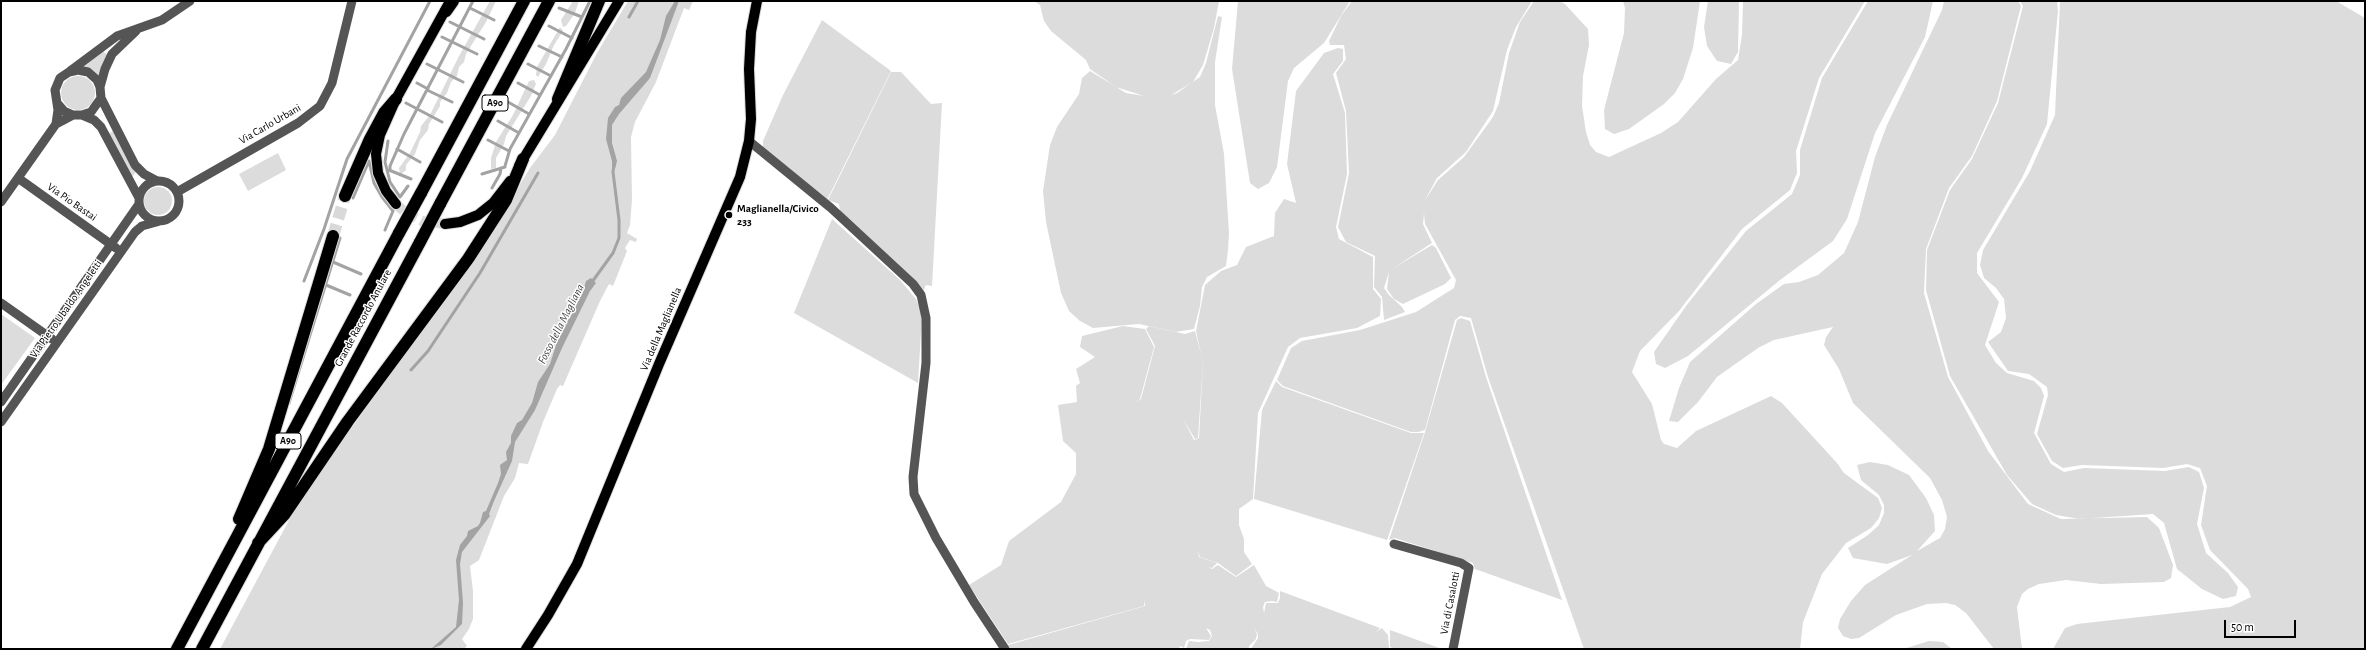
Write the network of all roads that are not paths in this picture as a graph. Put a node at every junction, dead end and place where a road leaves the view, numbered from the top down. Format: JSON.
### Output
{"nodes":[{"id":1,"x":190,"y":1,"type":"edge"},
{"id":2,"x":352,"y":1,"type":"edge"},
{"id":3,"x":524,"y":1,"type":"edge"},
{"id":4,"x":549,"y":1,"type":"edge"},
{"id":5,"x":599,"y":1,"type":"edge"},
{"id":6,"x":619,"y":1,"type":"edge"},
{"id":7,"x":757,"y":1,"type":"edge"},
{"id":8,"x":449,"y":4,"type":"edge"},
{"id":9,"x":138,"y":30,"type":"junction"},
{"id":10,"x":69,"y":72,"type":"junction"},
{"id":11,"x":100,"y":87,"type":"junction"},
{"id":12,"x":101,"y":98,"type":"junction"},
{"id":13,"x":396,"y":99,"type":"junction"},
{"id":14,"x":558,"y":99,"type":"junction"},
{"id":15,"x":57,"y":103,"type":"junction"},
{"id":16,"x":72,"y":115,"type":"junction"},
{"id":17,"x":82,"y":115,"type":"junction"},
{"id":18,"x":56,"y":124,"type":"junction"},
{"id":19,"x":749,"y":141,"type":"junction"},
{"id":20,"x":523,"y":159,"type":"junction"},
{"id":21,"x":18,"y":178,"type":"junction"},
{"id":22,"x":157,"y":181,"type":"junction"},
{"id":23,"x":177,"y":192,"type":"junction"},
{"id":24,"x":345,"y":196,"type":"tunnel mouth"},
{"id":25,"x":139,"y":201,"type":"junction"},
{"id":26,"x":1,"y":202,"type":"edge"},
{"id":27,"x":396,"y":204,"type":"tunnel mouth"},
{"id":28,"x":160,"y":221,"type":"junction"},
{"id":29,"x":445,"y":224,"type":"tunnel mouth"},
{"id":30,"x":333,"y":236,"type":"tunnel mouth"},
{"id":31,"x":112,"y":245,"type":"junction"},
{"id":32,"x":121,"y":251,"type":"junction"},
{"id":33,"x":1,"y":303,"type":"edge"},
{"id":34,"x":48,"y":336,"type":"junction"},
{"id":35,"x":57,"y":343,"type":"junction"},
{"id":36,"x":1,"y":402,"type":"edge"},
{"id":37,"x":1,"y":422,"type":"edge"},
{"id":38,"x":258,"y":543,"type":"junction"},
{"id":39,"x":1394,"y":544,"type":"dead end"},
{"id":40,"x":232,"y":546,"type":"junction"},
{"id":41,"x":177,"y":649,"type":"edge"},
{"id":42,"x":202,"y":649,"type":"edge"},
{"id":43,"x":526,"y":649,"type":"edge"},
{"id":44,"x":1005,"y":649,"type":"edge"},
{"id":45,"x":1453,"y":649,"type":"edge"}],
"edges":[{"from":1,"to":9,"type":"street"},
{"from":2,"to":23,"type":"street","name":"Via Carlo Urbani"},
{"from":3,"to":40,"type":"highway","name":"Grande Raccordo Anulare","number":"A90","bridge":true},
{"from":4,"to":38,"type":"highway","name":"Grande Raccordo Anulare","number":"A90","bridge":true},
{"from":5,"to":14,"type":"highway"},
{"from":6,"to":14,"type":"main road"},
{"from":7,"to":19,"type":"main road","name":"Via della Maglianella"},
{"from":8,"to":13,"type":"main road"},
{"from":9,"to":10,"type":"street"},
{"from":9,"to":11,"type":"street"},
{"from":10,"to":11,"type":"street"},
{"from":10,"to":15,"type":"street"},
{"from":11,"to":12,"type":"street"},
{"from":12,"to":17,"type":"street"},
{"from":12,"to":22,"type":"street"},
{"from":13,"to":24,"type":"highway"},
{"from":13,"to":27,"type":"main road"},
{"from":14,"to":20,"type":"main road"},
{"from":15,"to":16,"type":"street"},
{"from":15,"to":18,"type":"street"},
{"from":16,"to":17,"type":"street"},
{"from":16,"to":18,"type":"street"},
{"from":17,"to":25,"type":"street"},
{"from":18,"to":21,"type":"street"},
{"from":19,"to":43,"type":"main road","name":"Via della Maglianella"},
{"from":19,"to":44,"type":"street"},
{"from":20,"to":29,"type":"main road"},
{"from":20,"to":38,"type":"highway"},
{"from":21,"to":26,"type":"street"},
{"from":21,"to":31,"type":"street","name":"Via Pio Bastai"},
{"from":22,"to":23,"type":"street"},
{"from":22,"to":25,"type":"street"},
{"from":23,"to":28,"type":"street"},
{"from":25,"to":28,"type":"street"},
{"from":25,"to":31,"type":"street","name":"Via Pietro Ubaldo Angeletti"},
{"from":28,"to":32,"type":"street","name":"Via Pietro Ubaldo Angeletti"},
{"from":30,"to":40,"type":"highway"},
{"from":31,"to":32,"type":"street","name":"Via Pio Bastai"},
{"from":31,"to":34,"type":"street","name":"Via Pietro Ubaldo Angeletti"},
{"from":32,"to":35,"type":"street","name":"Via Pietro Ubaldo Angeletti"},
{"from":33,"to":34,"type":"street"},
{"from":34,"to":35,"type":"street"},
{"from":34,"to":36,"type":"street","name":"Via Pietro Ubaldo Angeletti"},
{"from":35,"to":37,"type":"street","name":"Via Pietro Ubaldo Angeletti"},
{"from":38,"to":42,"type":"highway","name":"Grande Raccordo Anulare","number":"A90"},
{"from":39,"to":45,"type":"street","name":"Via di Casalotti"},
{"from":40,"to":41,"type":"highway","name":"Grande Raccordo Anulare","number":"A90"}]}
